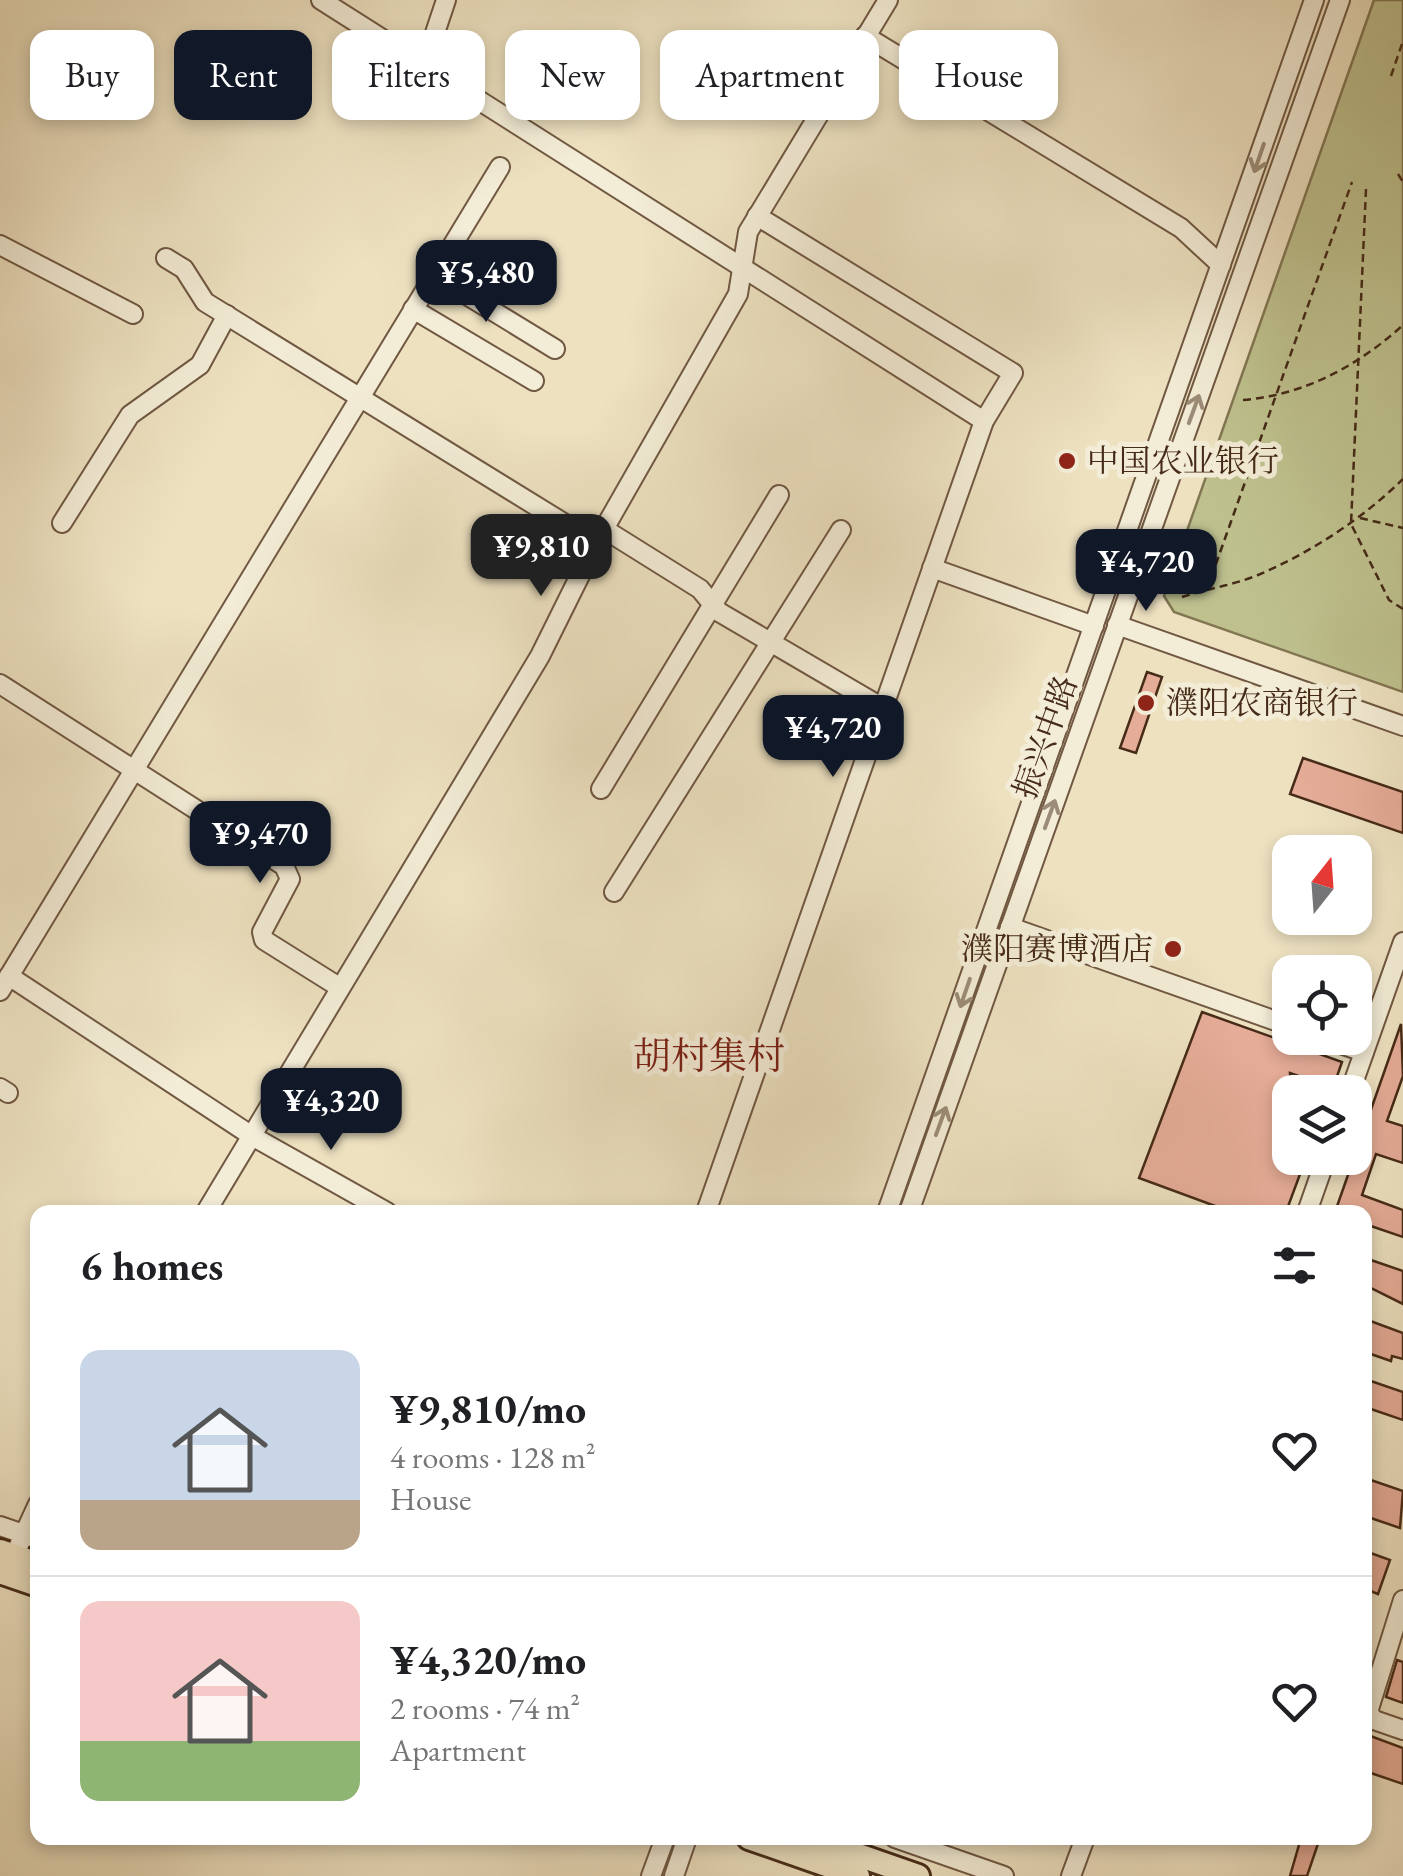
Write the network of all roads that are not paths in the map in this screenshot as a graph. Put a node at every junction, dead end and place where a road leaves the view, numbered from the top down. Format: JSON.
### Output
{"nodes":[{"id":1,"x":321,"y":0,"type":"edge"},
{"id":2,"x":446,"y":0,"type":"edge"},
{"id":3,"x":888,"y":0,"type":"edge"},
{"id":4,"x":1314,"y":0,"type":"edge"},
{"id":5,"x":1340,"y":0,"type":"edge"},
{"id":6,"x":371,"y":30,"type":"edge"},
{"id":7,"x":436,"y":30,"type":"edge"},
{"id":8,"x":869,"y":30,"type":"edge"},
{"id":9,"x":879,"y":44,"type":"edge"},
{"id":10,"x":485,"y":102,"type":"edge"},
{"id":11,"x":815,"y":120,"type":"edge"},
{"id":12,"x":500,"y":167,"type":"dead end"},
{"id":13,"x":757,"y":216,"type":"junction"},
{"id":14,"x":0,"y":245,"type":"edge"},
{"id":15,"x":166,"y":258,"type":"dead end"},
{"id":16,"x":1222,"y":265,"type":"junction"},
{"id":17,"x":745,"y":272,"type":"junction"},
{"id":18,"x":434,"y":275,"type":"junction"},
{"id":19,"x":413,"y":309,"type":"junction"},
{"id":20,"x":132,"y":314,"type":"dead end"},
{"id":21,"x":228,"y":315,"type":"junction"},
{"id":22,"x":555,"y":349,"type":"dead end"},
{"id":23,"x":534,"y":381,"type":"dead end"},
{"id":24,"x":360,"y":396,"type":"junction"},
{"id":25,"x":984,"y":421,"type":"junction"},
{"id":26,"x":779,"y":495,"type":"dead end"},
{"id":27,"x":62,"y":523,"type":"dead end"},
{"id":28,"x":841,"y":530,"type":"dead end"},
{"id":29,"x":600,"y":536,"type":"junction"},
{"id":30,"x":932,"y":568,"type":"junction"},
{"id":31,"x":712,"y":604,"type":"junction"},
{"id":32,"x":1117,"y":624,"type":"junction"},
{"id":33,"x":1094,"y":626,"type":"junction"},
{"id":34,"x":770,"y":643,"type":"junction"},
{"id":35,"x":0,"y":684,"type":"edge"},
{"id":36,"x":883,"y":708,"type":"junction"},
{"id":37,"x":1403,"y":726,"type":"edge"},
{"id":38,"x":139,"y":769,"type":"junction"},
{"id":39,"x":600,"y":789,"type":"dead end"},
{"id":40,"x":614,"y":892,"type":"dead end"},
{"id":41,"x":1010,"y":927,"type":"junction"},
{"id":42,"x":1403,"y":942,"type":"edge"},
{"id":43,"x":5,"y":984,"type":"edge"},
{"id":44,"x":339,"y":987,"type":"junction"},
{"id":45,"x":1272,"y":1020,"type":"edge"},
{"id":46,"x":1372,"y":1029,"type":"edge"},
{"id":47,"x":252,"y":1136,"type":"junction"},
{"id":48,"x":1320,"y":1175,"type":"edge"},
{"id":49,"x":210,"y":1205,"type":"edge"},
{"id":50,"x":375,"y":1205,"type":"edge"},
{"id":51,"x":708,"y":1205,"type":"edge"},
{"id":52,"x":889,"y":1205,"type":"edge"},
{"id":53,"x":911,"y":1205,"type":"edge"},
{"id":54,"x":1309,"y":1205,"type":"edge"},
{"id":55,"x":30,"y":1520,"type":"edge"},
{"id":56,"x":0,"y":1526,"type":"edge"},
{"id":57,"x":15,"y":1551,"type":"edge"},
{"id":58,"x":30,"y":1574,"type":"edge"},
{"id":59,"x":1403,"y":1600,"type":"edge"},
{"id":60,"x":1372,"y":1699,"type":"edge"},
{"id":61,"x":1372,"y":1717,"type":"edge"},
{"id":62,"x":1403,"y":1730,"type":"edge"},
{"id":63,"x":662,"y":1845,"type":"edge"},
{"id":64,"x":685,"y":1845,"type":"edge"},
{"id":65,"x":769,"y":1845,"type":"edge"},
{"id":66,"x":829,"y":1845,"type":"edge"},
{"id":67,"x":915,"y":1845,"type":"edge"},
{"id":68,"x":1083,"y":1845,"type":"edge"},
{"id":69,"x":651,"y":1876,"type":"edge"},
{"id":70,"x":674,"y":1876,"type":"edge"},
{"id":71,"x":858,"y":1876,"type":"edge"},
{"id":72,"x":918,"y":1876,"type":"edge"},
{"id":73,"x":1004,"y":1876,"type":"edge"},
{"id":74,"x":1072,"y":1876,"type":"edge"}],
"edges":[{"from":1,"to":6,"type":"street"},
{"from":2,"to":7,"type":"street"},
{"from":3,"to":8,"type":"street"},
{"from":4,"to":16,"type":"street","name":"振兴中路","one_way":true},
{"from":32,"to":5,"type":"street","name":"振兴中路","one_way":true},
{"from":9,"to":16,"type":"street"},
{"from":10,"to":17,"type":"street"},
{"from":11,"to":13,"type":"street"},
{"from":12,"to":18,"type":"street"},
{"from":13,"to":17,"type":"street"},
{"from":13,"to":25,"type":"street"},
{"from":14,"to":20,"type":"street"},
{"from":15,"to":21,"type":"street"},
{"from":16,"to":33,"type":"street","name":"振兴中路"},
{"from":17,"to":25,"type":"street"},
{"from":17,"to":29,"type":"street"},
{"from":18,"to":19,"type":"street"},
{"from":18,"to":22,"type":"street"},
{"from":19,"to":23,"type":"street"},
{"from":19,"to":24,"type":"street"},
{"from":21,"to":24,"type":"street"},
{"from":21,"to":27,"type":"street"},
{"from":24,"to":29,"type":"street"},
{"from":24,"to":38,"type":"street"},
{"from":25,"to":30,"type":"street"},
{"from":26,"to":31,"type":"street"},
{"from":28,"to":34,"type":"street"},
{"from":29,"to":31,"type":"street"},
{"from":29,"to":44,"type":"street"},
{"from":30,"to":33,"type":"street"},
{"from":30,"to":36,"type":"street"},
{"from":31,"to":34,"type":"street"},
{"from":31,"to":39,"type":"street"},
{"from":32,"to":37,"type":"street"},
{"from":41,"to":32,"type":"street","name":"振兴中路","one_way":true},
{"from":33,"to":52,"type":"street","name":"振兴中路","one_way":true},
{"from":34,"to":36,"type":"street"},
{"from":34,"to":40,"type":"street"},
{"from":35,"to":38,"type":"street"},
{"from":36,"to":51,"type":"street"},
{"from":38,"to":43,"type":"street"},
{"from":38,"to":44,"type":"street"},
{"from":41,"to":45,"type":"street"},
{"from":53,"to":41,"type":"street","name":"振兴中路","one_way":true},
{"from":42,"to":46,"type":"street"},
{"from":43,"to":47,"type":"street"},
{"from":44,"to":47,"type":"street"},
{"from":47,"to":49,"type":"street"},
{"from":47,"to":50,"type":"street"},
{"from":48,"to":54,"type":"street"},
{"from":55,"to":57,"type":"street"},
{"from":56,"to":57,"type":"street"},
{"from":57,"to":58,"type":"main road"},
{"from":59,"to":60,"type":"street"},
{"from":61,"to":62,"type":"street"},
{"from":63,"to":69,"type":"street"},
{"from":64,"to":70,"type":"street"},
{"from":65,"to":71,"type":"main road"},
{"from":66,"to":72,"type":"main road"},
{"from":67,"to":73,"type":"street"},
{"from":68,"to":74,"type":"street"}]}
